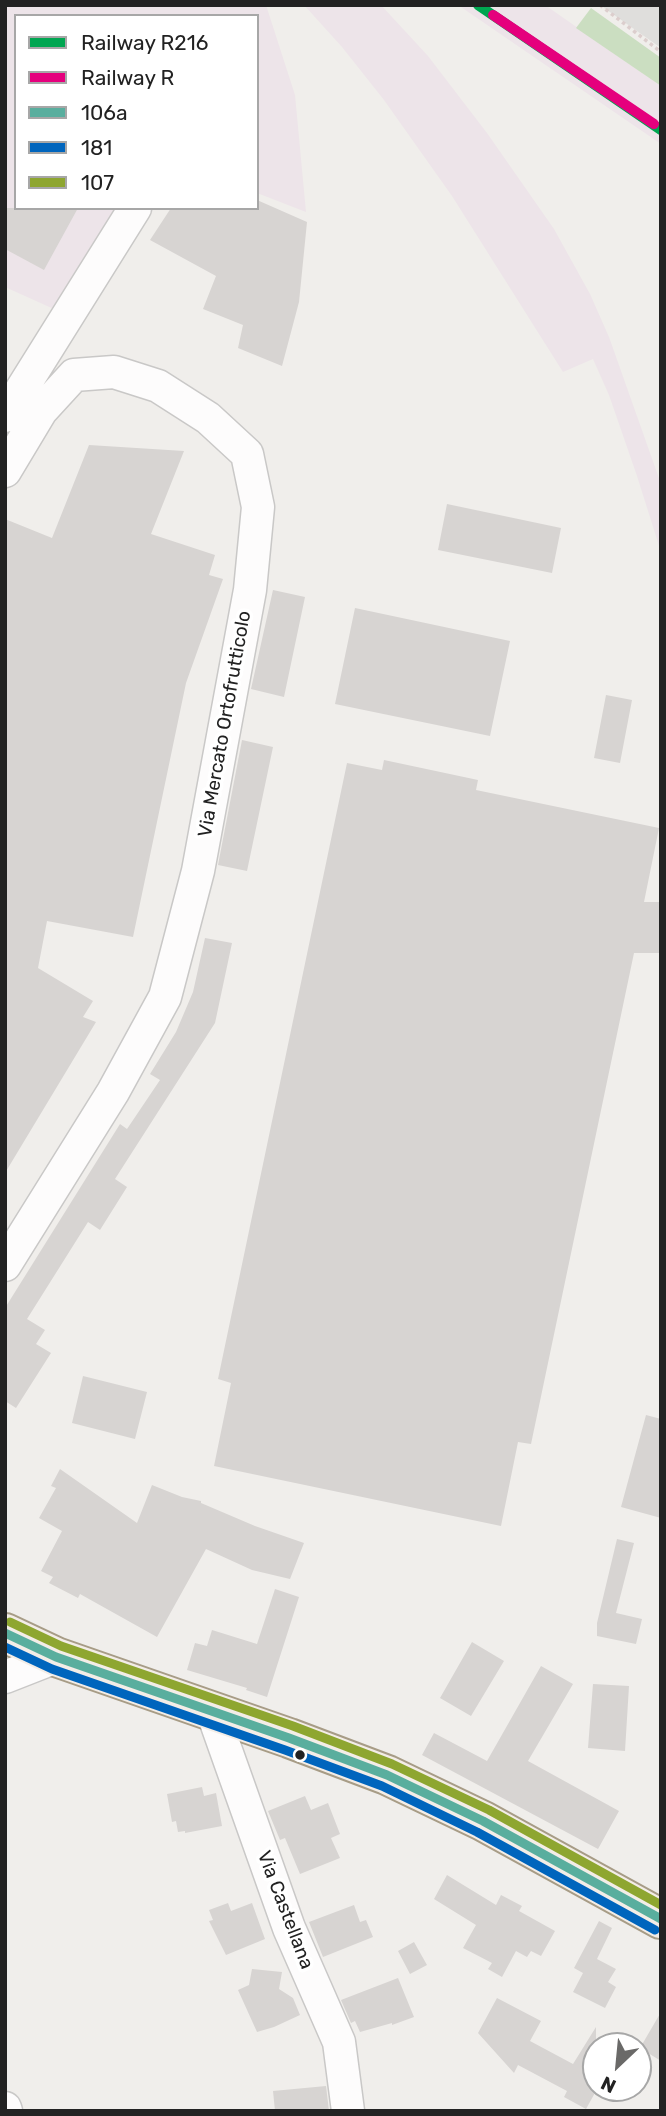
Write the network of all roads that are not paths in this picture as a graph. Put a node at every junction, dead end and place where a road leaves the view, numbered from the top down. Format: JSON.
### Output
{"nodes":[{"id":1,"x":134,"y":210,"type":"edge"},
{"id":2,"x":5,"y":416,"type":"edge"},
{"id":3,"x":5,"y":471,"type":"edge"},
{"id":4,"x":5,"y":1265,"type":"edge"},
{"id":5,"x":5,"y":1633,"type":"edge"},
{"id":6,"x":57,"y":1657,"type":"junction"},
{"id":7,"x":5,"y":1677,"type":"edge"},
{"id":8,"x":212,"y":1711,"type":"junction"},
{"id":9,"x":661,"y":1919,"type":"edge"},
{"id":10,"x":348,"y":2111,"type":"edge"}],
"edges":[{"from":1,"to":2,"type":"street"},
{"from":3,"to":4,"type":"street","name":"Via Mercato Ortofrutticolo"},
{"from":5,"to":6,"type":"main road"},
{"from":6,"to":7,"type":"street"},
{"from":6,"to":8,"type":"main road"},
{"from":8,"to":9,"type":"main road"},
{"from":8,"to":10,"type":"street","name":"Via Castellana"}]}
